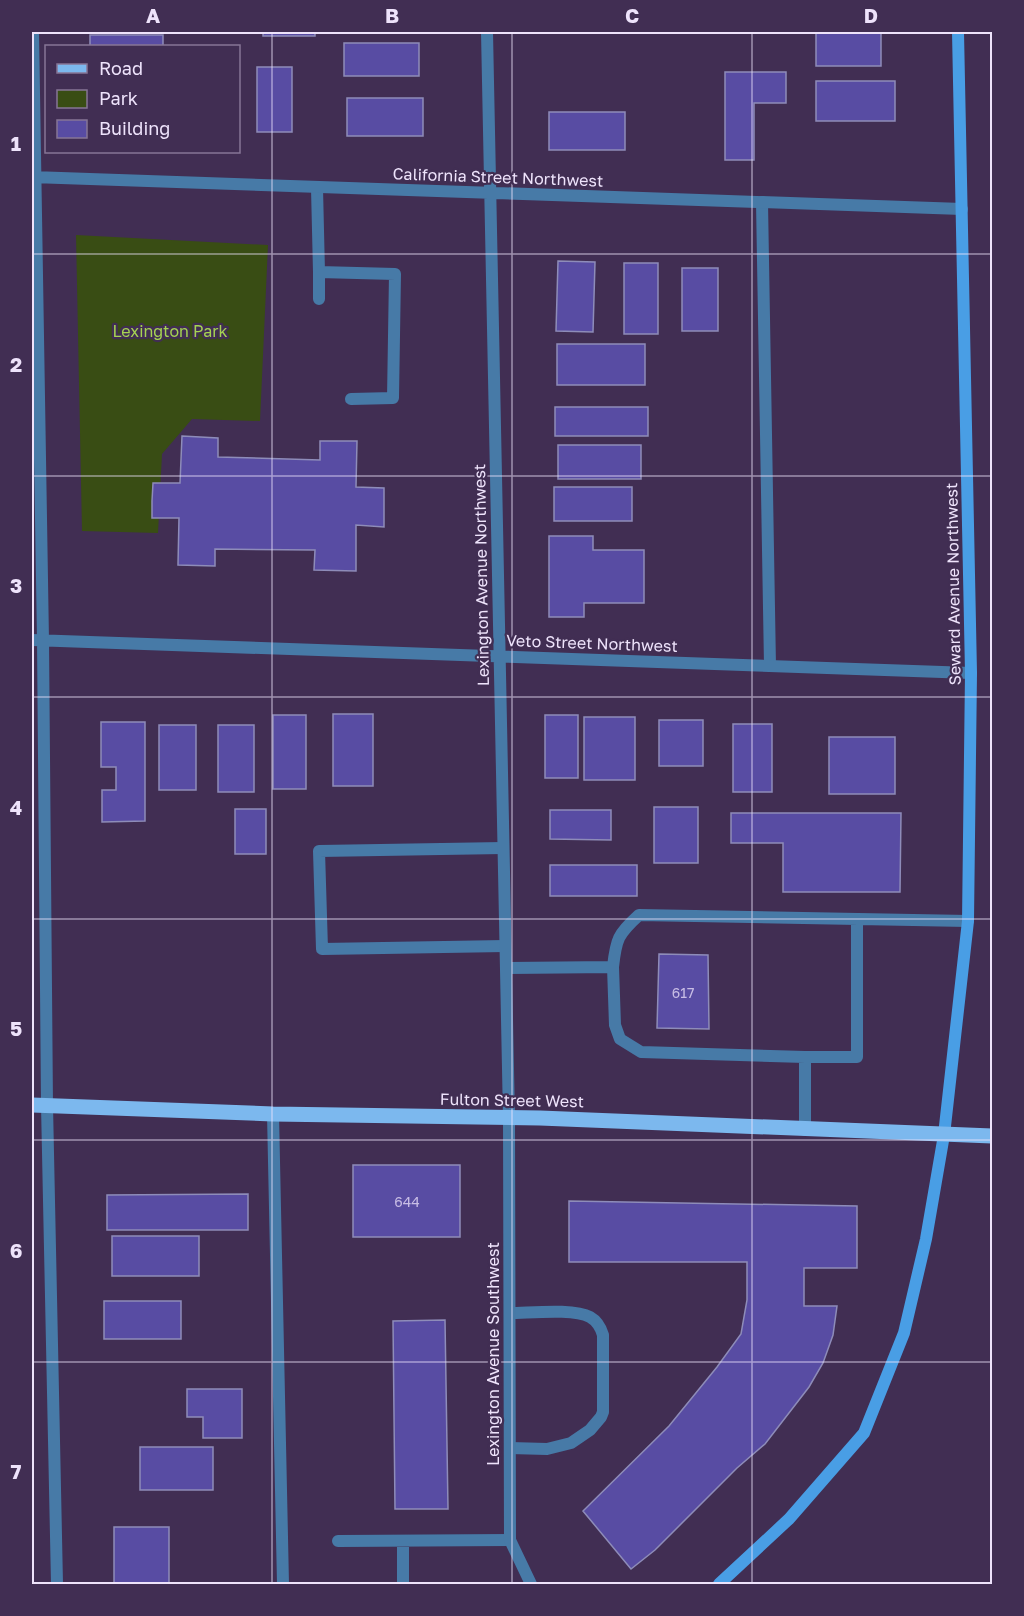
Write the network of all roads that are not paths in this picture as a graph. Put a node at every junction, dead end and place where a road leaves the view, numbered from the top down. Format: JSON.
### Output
{"nodes":[{"id":1,"x":33,"y":32,"type":"edge"},
{"id":2,"x":487,"y":32,"type":"edge"},
{"id":3,"x":958,"y":32,"type":"edge"},
{"id":4,"x":33,"y":177,"type":"edge"},
{"id":5,"x":317,"y":188,"type":"junction"},
{"id":6,"x":489,"y":193,"type":"junction"},
{"id":7,"x":762,"y":202,"type":"junction"},
{"id":8,"x":963,"y":209,"type":"junction"},
{"id":9,"x":319,"y":272,"type":"junction"},
{"id":10,"x":320,"y":299,"type":"dead end"},
{"id":11,"x":35,"y":374,"type":"edge"},
{"id":12,"x":351,"y":399,"type":"dead end"},
{"id":13,"x":37,"y":640,"type":"edge"},
{"id":14,"x":500,"y":657,"type":"junction"},
{"id":15,"x":770,"y":666,"type":"junction"},
{"id":16,"x":971,"y":673,"type":"junction"},
{"id":17,"x":502,"y":848,"type":"junction"},
{"id":18,"x":857,"y":920,"type":"junction"},
{"id":19,"x":968,"y":921,"type":"junction"},
{"id":20,"x":505,"y":946,"type":"junction"},
{"id":21,"x":613,"y":967,"type":"junction"},
{"id":22,"x":506,"y":968,"type":"junction"},
{"id":23,"x":805,"y":1057,"type":"junction"},
{"id":24,"x":39,"y":1105,"type":"edge"},
{"id":25,"x":273,"y":1113,"type":"junction"},
{"id":26,"x":509,"y":1118,"type":"junction"},
{"id":27,"x":805,"y":1130,"type":"junction"},
{"id":28,"x":944,"y":1135,"type":"junction"},
{"id":29,"x":993,"y":1136,"type":"edge"},
{"id":30,"x":510,"y":1313,"type":"junction"},
{"id":31,"x":510,"y":1448,"type":"junction"},
{"id":32,"x":510,"y":1540,"type":"junction"},
{"id":33,"x":338,"y":1541,"type":"dead end"},
{"id":34,"x":403,"y":1541,"type":"junction"},
{"id":35,"x":57,"y":1584,"type":"edge"},
{"id":36,"x":284,"y":1584,"type":"edge"},
{"id":37,"x":403,"y":1584,"type":"edge"},
{"id":38,"x":531,"y":1584,"type":"edge"},
{"id":39,"x":720,"y":1584,"type":"edge"}],
"edges":[{"from":1,"to":4,"type":"street"},
{"from":2,"to":6,"type":"street","name":"Lexington Avenue Northwest"},
{"from":3,"to":8,"type":"street","name":"Seward Avenue Northwest"},
{"from":4,"to":5,"type":"street","name":"California Street Northwest"},
{"from":4,"to":11,"type":"street"},
{"from":5,"to":6,"type":"street","name":"California Street Northwest"},
{"from":5,"to":9,"type":"street"},
{"from":6,"to":7,"type":"street","name":"California Street Northwest"},
{"from":6,"to":14,"type":"street","name":"Lexington Avenue Northwest"},
{"from":7,"to":8,"type":"street","name":"California Street Northwest"},
{"from":7,"to":15,"type":"street"},
{"from":8,"to":16,"type":"street","name":"Seward Avenue Northwest"},
{"from":9,"to":10,"type":"street"},
{"from":9,"to":12,"type":"street"},
{"from":11,"to":13,"type":"street"},
{"from":13,"to":14,"type":"street","name":"Veto Street Northwest"},
{"from":13,"to":24,"type":"street"},
{"from":14,"to":15,"type":"street","name":"Veto Street Northwest"},
{"from":14,"to":17,"type":"street","name":"Lexington Avenue Northwest"},
{"from":15,"to":16,"type":"street","name":"Veto Street Northwest"},
{"from":16,"to":19,"type":"street","name":"Seward Avenue Northwest"},
{"from":17,"to":20,"type":"street","name":"Lexington Avenue Northwest"},
{"from":17,"to":20,"type":"street"},
{"from":18,"to":19,"type":"street"},
{"from":18,"to":21,"type":"street"},
{"from":18,"to":23,"type":"street"},
{"from":19,"to":28,"type":"street","name":"Seward Avenue Northwest"},
{"from":20,"to":22,"type":"street","name":"Lexington Avenue Northwest"},
{"from":21,"to":22,"type":"street"},
{"from":21,"to":23,"type":"street"},
{"from":22,"to":26,"type":"street","name":"Lexington Avenue Northwest"},
{"from":23,"to":27,"type":"street"},
{"from":24,"to":25,"type":"main road","name":"Fulton Street West"},
{"from":24,"to":35,"type":"street"},
{"from":25,"to":26,"type":"main road","name":"Fulton Street West"},
{"from":25,"to":36,"type":"street"},
{"from":26,"to":27,"type":"main road","name":"Fulton Street West"},
{"from":26,"to":30,"type":"street","name":"Lexington Avenue Southwest"},
{"from":27,"to":28,"type":"main road","name":"Fulton Street West"},
{"from":28,"to":29,"type":"main road","name":"Fulton Street West"},
{"from":28,"to":39,"type":"street","name":"Seward Avenue Northwest"},
{"from":30,"to":31,"type":"street","name":"Lexington Avenue Southwest"},
{"from":30,"to":31,"type":"street"},
{"from":31,"to":32,"type":"street","name":"Lexington Avenue Southwest"},
{"from":32,"to":34,"type":"street"},
{"from":32,"to":38,"type":"street","name":"Lexington Avenue Southwest"},
{"from":33,"to":34,"type":"street"},
{"from":34,"to":37,"type":"street"}]}
